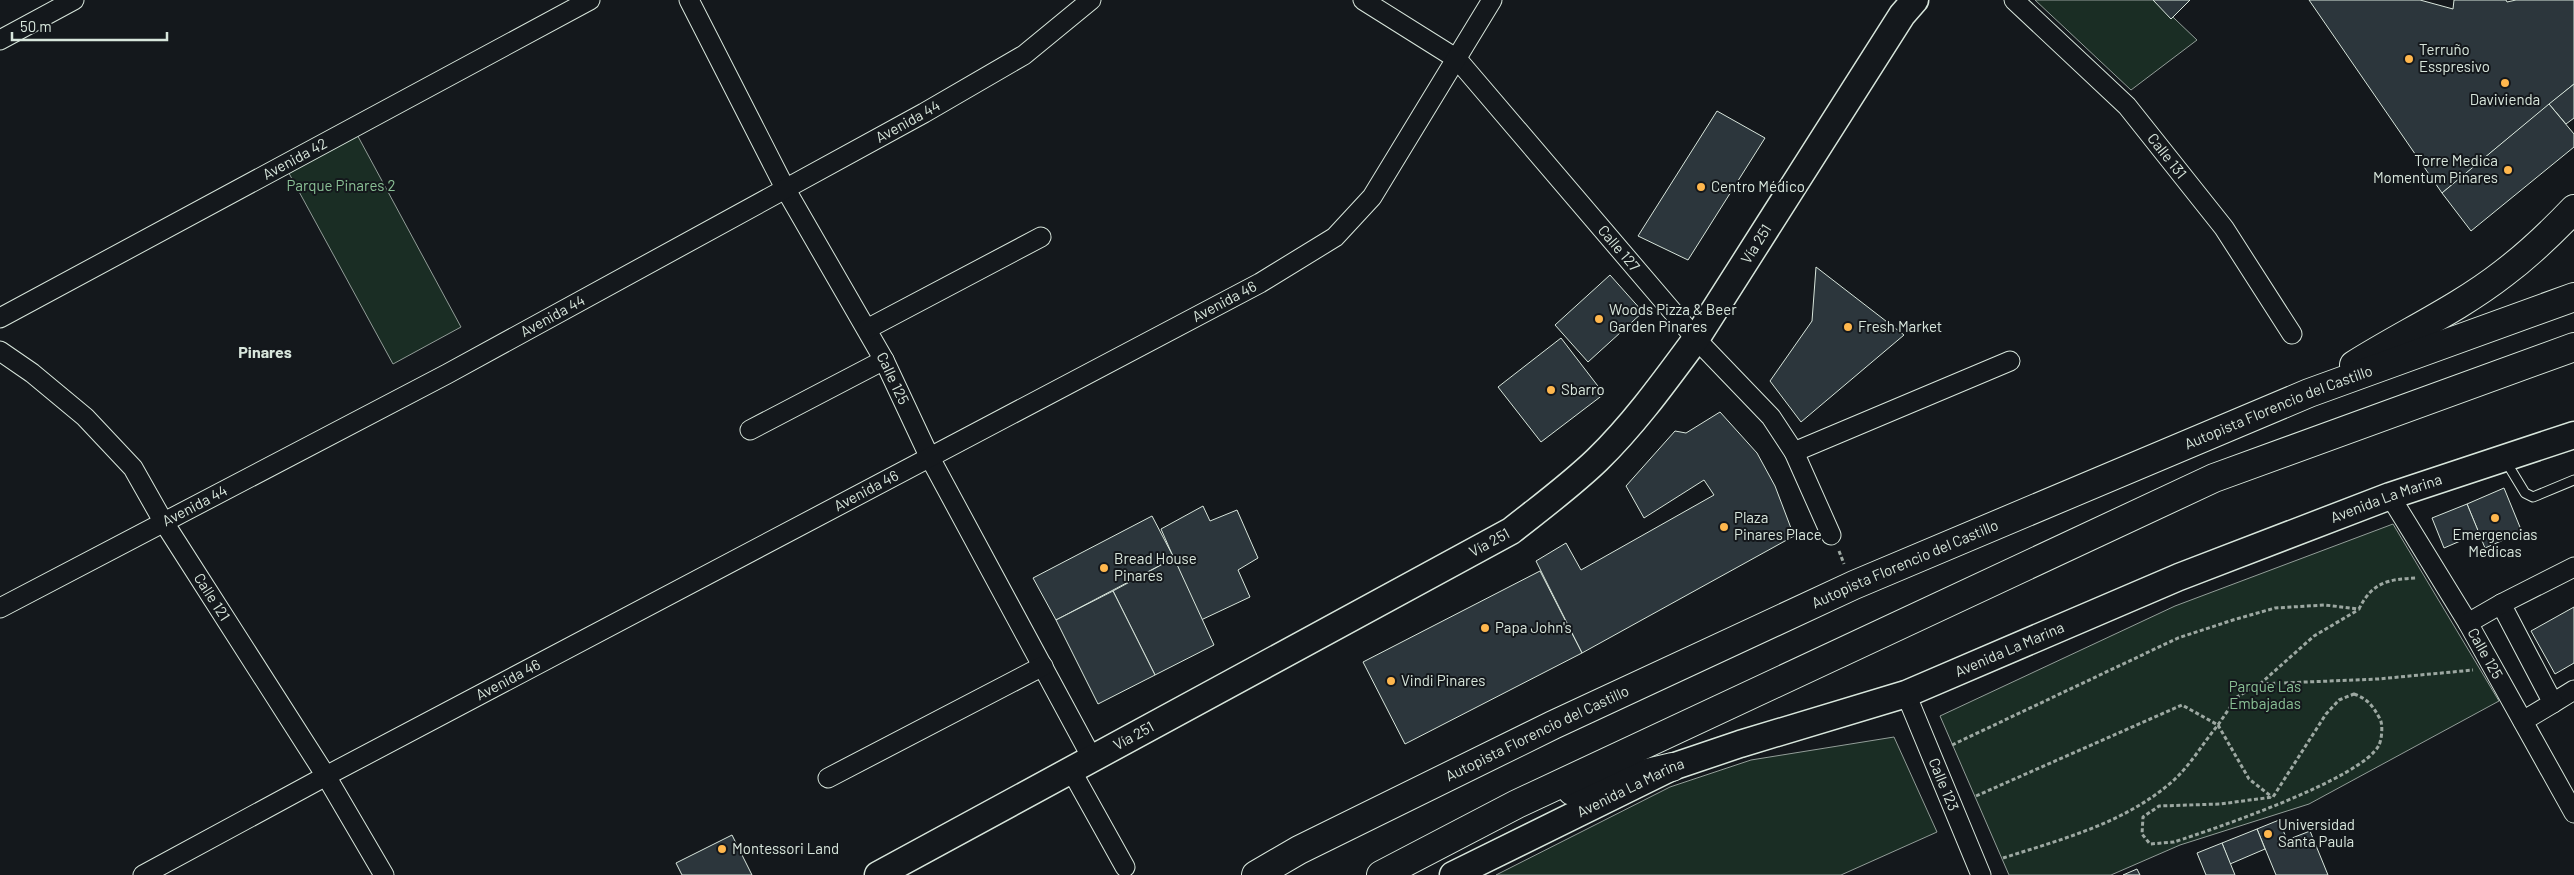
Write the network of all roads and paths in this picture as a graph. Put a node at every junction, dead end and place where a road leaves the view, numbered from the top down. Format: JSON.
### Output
{"nodes":[{"id":1,"x":74,"y":0,"type":"edge"},
{"id":2,"x":590,"y":0,"type":"edge"},
{"id":3,"x":689,"y":0,"type":"edge"},
{"id":4,"x":1092,"y":0,"type":"edge"},
{"id":5,"x":1363,"y":0,"type":"edge"},
{"id":6,"x":1492,"y":0,"type":"edge"},
{"id":7,"x":1916,"y":0,"type":"edge"},
{"id":8,"x":2014,"y":0,"type":"edge"},
{"id":9,"x":0,"y":40,"type":"edge"},
{"id":10,"x":1457,"y":59,"type":"junction"},
{"id":11,"x":786,"y":190,"type":"junction"},
{"id":12,"x":2574,"y":209,"type":"edge"},
{"id":13,"x":1040,"y":237,"type":"dead end"},
{"id":14,"x":2574,"y":297,"type":"edge"},
{"id":15,"x":0,"y":318,"type":"edge"},
{"id":16,"x":867,"y":329,"type":"junction"},
{"id":17,"x":2292,"y":334,"type":"dead end"},
{"id":18,"x":1696,"y":339,"type":"junction"},
{"id":19,"x":2574,"y":347,"type":"edge"},
{"id":20,"x":0,"y":351,"type":"edge"},
{"id":21,"x":884,"y":360,"type":"junction"},
{"id":22,"x":2010,"y":361,"type":"dead end"},
{"id":23,"x":2309,"y":393,"type":"junction"},
{"id":24,"x":750,"y":430,"type":"dead end"},
{"id":25,"x":2574,"y":435,"type":"edge"},
{"id":26,"x":1794,"y":452,"type":"junction"},
{"id":27,"x":929,"y":456,"type":"junction"},
{"id":28,"x":2504,"y":458,"type":"junction"},
{"id":29,"x":2574,"y":480,"type":"edge"},
{"id":30,"x":2390,"y":496,"type":"junction"},
{"id":31,"x":163,"y":521,"type":"junction"},
{"id":32,"x":1831,"y":535,"type":"joint"},
{"id":33,"x":2574,"y":567,"type":"edge"},
{"id":34,"x":2425,"y":578,"type":"dead end"},
{"id":35,"x":1854,"y":585,"type":"junction"},
{"id":36,"x":2501,"y":604,"type":"junction"},
{"id":37,"x":0,"y":608,"type":"edge"},
{"id":38,"x":2359,"y":609,"type":"junction"},
{"id":39,"x":2468,"y":623,"type":"junction"},
{"id":40,"x":1043,"y":666,"type":"junction"},
{"id":41,"x":2480,"y":669,"type":"dead end"},
{"id":42,"x":2259,"y":684,"type":"junction"},
{"id":43,"x":2574,"y":690,"type":"edge"},
{"id":44,"x":1906,"y":694,"type":"junction"},
{"id":45,"x":2553,"y":703,"type":"junction"},
{"id":46,"x":2523,"y":721,"type":"junction"},
{"id":47,"x":2218,"y":725,"type":"junction"},
{"id":48,"x":1952,"y":745,"type":"dead end"},
{"id":49,"x":1082,"y":764,"type":"junction"},
{"id":50,"x":1672,"y":768,"type":"junction"},
{"id":51,"x":326,"y":776,"type":"junction"},
{"id":52,"x":828,"y":778,"type":"dead end"},
{"id":53,"x":1976,"y":796,"type":"dead end"},
{"id":54,"x":2272,"y":797,"type":"junction"},
{"id":55,"x":1517,"y":804,"type":"junction"},
{"id":56,"x":2574,"y":813,"type":"edge"},
{"id":57,"x":2003,"y":858,"type":"dead end"},
{"id":58,"x":1124,"y":867,"type":"dead end"},
{"id":59,"x":144,"y":875,"type":"edge"},
{"id":60,"x":384,"y":875,"type":"edge"},
{"id":61,"x":878,"y":875,"type":"edge"},
{"id":62,"x":1256,"y":875,"type":"edge"},
{"id":63,"x":1382,"y":875,"type":"edge"},
{"id":64,"x":1453,"y":875,"type":"edge"},
{"id":65,"x":1981,"y":875,"type":"edge"}],
"edges":[{"from":1,"to":9,"type":"street"},
{"from":2,"to":15,"type":"street","name":"Avenida 42"},
{"from":3,"to":11,"type":"street","name":"Calle 125"},
{"from":4,"to":11,"type":"street","name":"Avenida 44"},
{"from":5,"to":10,"type":"street","name":"Calle 127"},
{"from":6,"to":10,"type":"street","name":"Avenida 46"},
{"from":7,"to":18,"type":"main road","name":"Vía 251"},
{"from":8,"to":17,"type":"street","name":"Calle 131"},
{"from":10,"to":18,"type":"street","name":"Calle 127"},
{"from":10,"to":27,"type":"street","name":"Avenida 46"},
{"from":11,"to":16,"type":"street","name":"Calle 125"},
{"from":11,"to":31,"type":"street","name":"Avenida 44"},
{"from":12,"to":23,"type":"highway"},
{"from":13,"to":16,"type":"street"},
{"from":14,"to":23,"type":"highway","name":"Autopista Florencio del Castillo"},
{"from":16,"to":21,"type":"street","name":"Calle 125"},
{"from":18,"to":26,"type":"street","name":"Calle 127"},
{"from":18,"to":49,"type":"main road","name":"Vía 251"},
{"from":19,"to":55,"type":"highway"},
{"from":20,"to":31,"type":"street","name":"Calle 121"},
{"from":21,"to":24,"type":"street"},
{"from":21,"to":27,"type":"street","name":"Calle 125"},
{"from":22,"to":26,"type":"street"},
{"from":23,"to":35,"type":"highway","name":"Autopista Florencio del Castillo"},
{"from":25,"to":28,"type":"main road","name":"Avenida La Marina"},
{"from":26,"to":32,"type":"street","name":"Calle 127"},
{"from":27,"to":40,"type":"street","name":"Calle 125"},
{"from":27,"to":51,"type":"street","name":"Avenida 46"},
{"from":28,"to":29,"type":"lane"},
{"from":28,"to":30,"type":"main road","name":"Avenida La Marina"},
{"from":30,"to":39,"type":"street","name":"Calle 125"},
{"from":30,"to":44,"type":"main road","name":"Avenida La Marina"},
{"from":31,"to":37,"type":"street","name":"Avenida 44"},
{"from":31,"to":51,"type":"street","name":"Calle 121"},
{"from":32,"to":35,"type":"path"},
{"from":33,"to":36,"type":"street"},
{"from":34,"to":38,"type":"path"},
{"from":35,"to":62,"type":"highway","name":"Autopista Florencio del Castillo"},
{"from":36,"to":39,"type":"street"},
{"from":36,"to":45,"type":"street"},
{"from":38,"to":42,"type":"path"},
{"from":38,"to":48,"type":"path"},
{"from":39,"to":46,"type":"street","name":"Calle 125"},
{"from":40,"to":49,"type":"street","name":"Calle 125"},
{"from":40,"to":52,"type":"street"},
{"from":41,"to":42,"type":"path"},
{"from":42,"to":47,"type":"path"},
{"from":43,"to":45,"type":"street"},
{"from":44,"to":50,"type":"main road","name":"Avenida La Marina"},
{"from":44,"to":65,"type":"street","name":"Calle 123"},
{"from":45,"to":46,"type":"street"},
{"from":46,"to":56,"type":"street","name":"Calle 125"},
{"from":47,"to":53,"type":"path"},
{"from":47,"to":54,"type":"path"},
{"from":47,"to":57,"type":"path"},
{"from":49,"to":58,"type":"street","name":"Calle 125"},
{"from":49,"to":61,"type":"main road","name":"Vía 251"},
{"from":50,"to":55,"type":"highway"},
{"from":50,"to":64,"type":"main road","name":"Avenida La Marina"},
{"from":51,"to":59,"type":"street","name":"Avenida 46"},
{"from":51,"to":60,"type":"street","name":"Calle 121"},
{"from":54,"to":54,"type":"path"},
{"from":55,"to":63,"type":"highway"}]}
